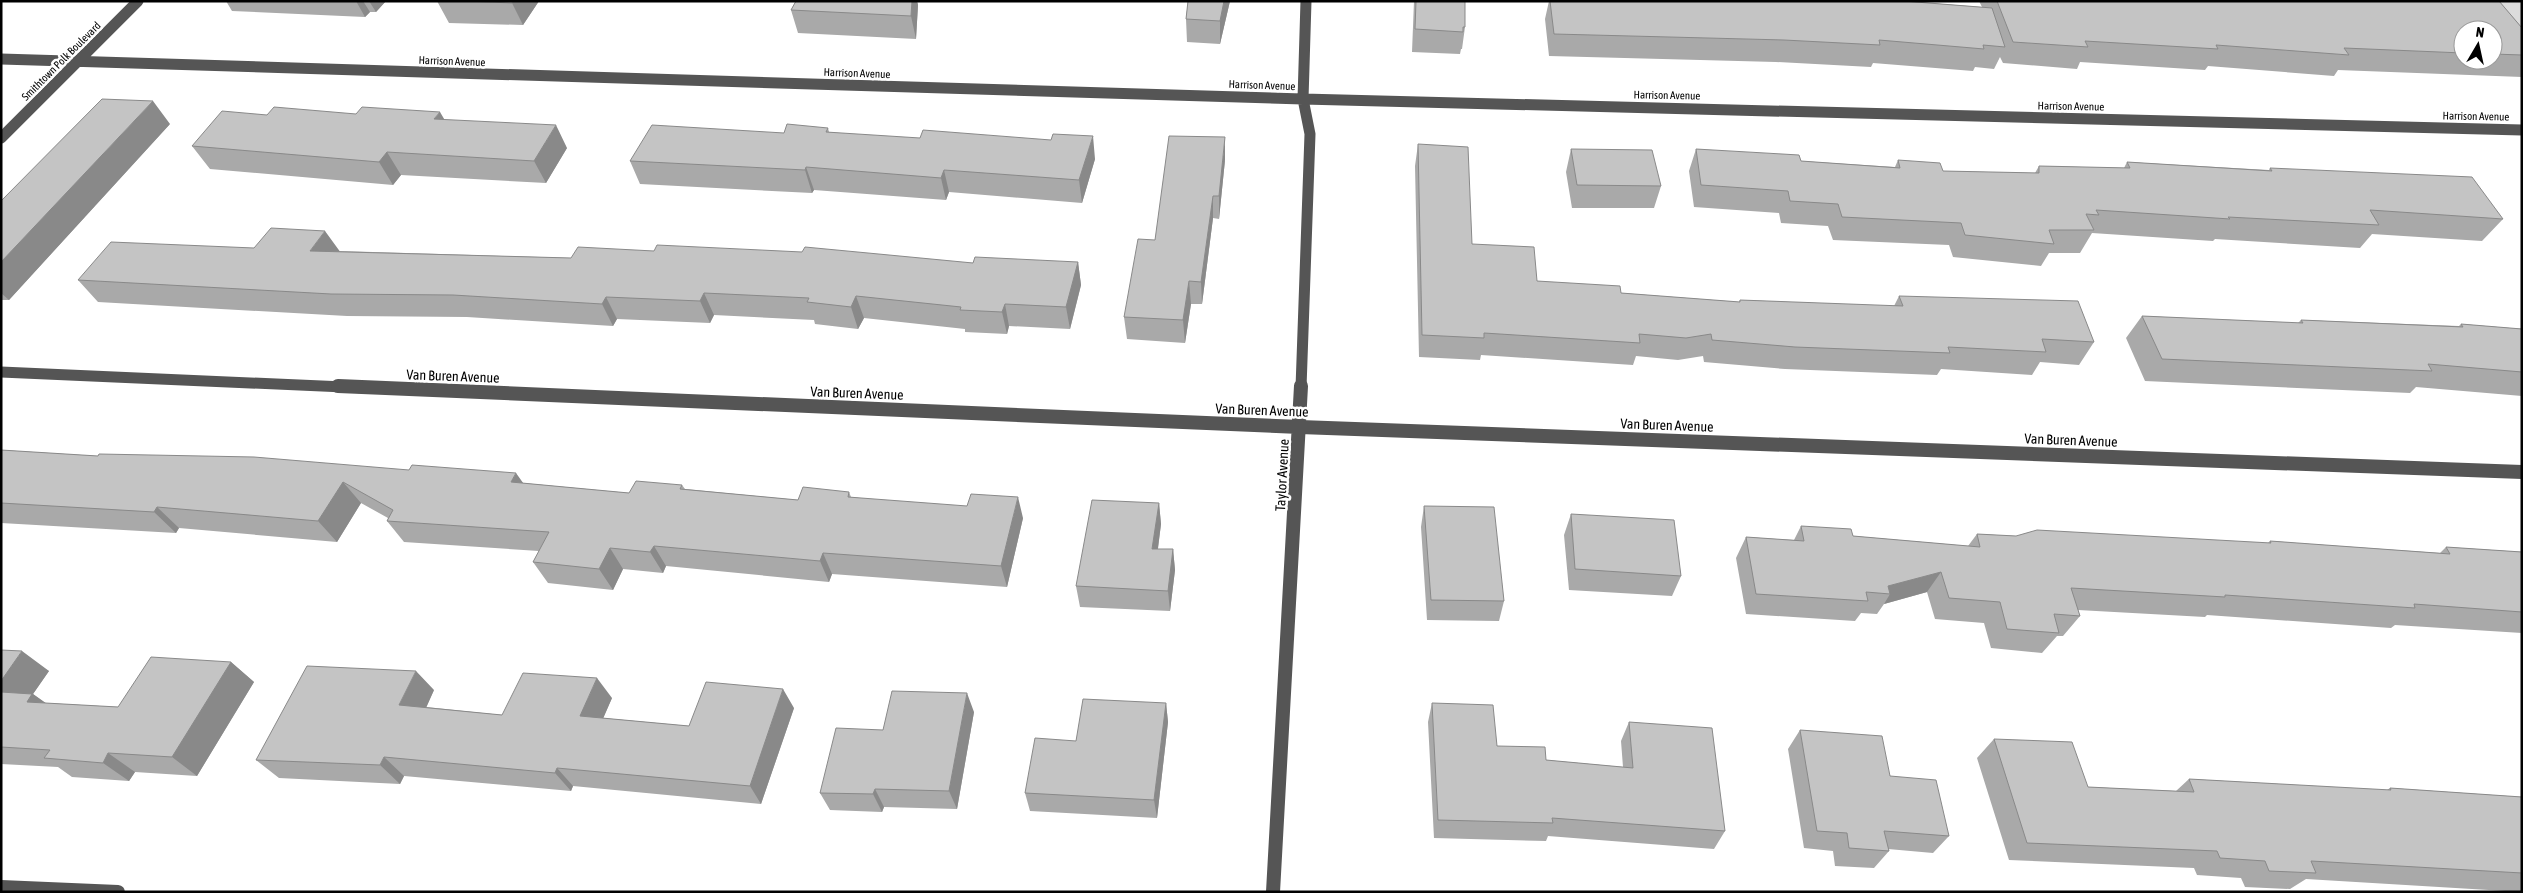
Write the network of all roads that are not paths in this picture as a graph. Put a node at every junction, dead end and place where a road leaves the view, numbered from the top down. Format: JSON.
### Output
{"nodes":[{"id":1,"x":138,"y":1,"type":"edge"},
{"id":2,"x":1306,"y":1,"type":"edge"},
{"id":3,"x":1,"y":59,"type":"edge"},
{"id":4,"x":79,"y":62,"type":"junction"},
{"id":5,"x":1303,"y":98,"type":"junction"},
{"id":6,"x":2522,"y":130,"type":"edge"},
{"id":7,"x":1,"y":138,"type":"edge"},
{"id":8,"x":1,"y":372,"type":"edge"},
{"id":9,"x":1300,"y":427,"type":"junction"},
{"id":10,"x":2522,"y":472,"type":"edge"},
{"id":11,"x":1,"y":887,"type":"edge"},
{"id":12,"x":118,"y":892,"type":"edge"},
{"id":13,"x":1273,"y":892,"type":"edge"}],
"edges":[{"from":1,"to":4,"type":"street","name":"Smithtown Polk Boulevard"},
{"from":2,"to":5,"type":"street","name":"Taylor Avenue"},
{"from":3,"to":4,"type":"street","name":"Harrison Avenue"},
{"from":4,"to":5,"type":"street","name":"Harrison Avenue"},
{"from":4,"to":7,"type":"street","name":"Smithtown Polk Boulevard"},
{"from":5,"to":6,"type":"street","name":"Harrison Avenue"},
{"from":5,"to":9,"type":"street","name":"Taylor Avenue"},
{"from":8,"to":9,"type":"street","name":"Van Buren Avenue"},
{"from":9,"to":10,"type":"street","name":"Van Buren Avenue"},
{"from":9,"to":13,"type":"street","name":"Taylor Avenue"},
{"from":11,"to":12,"type":"street"}]}
